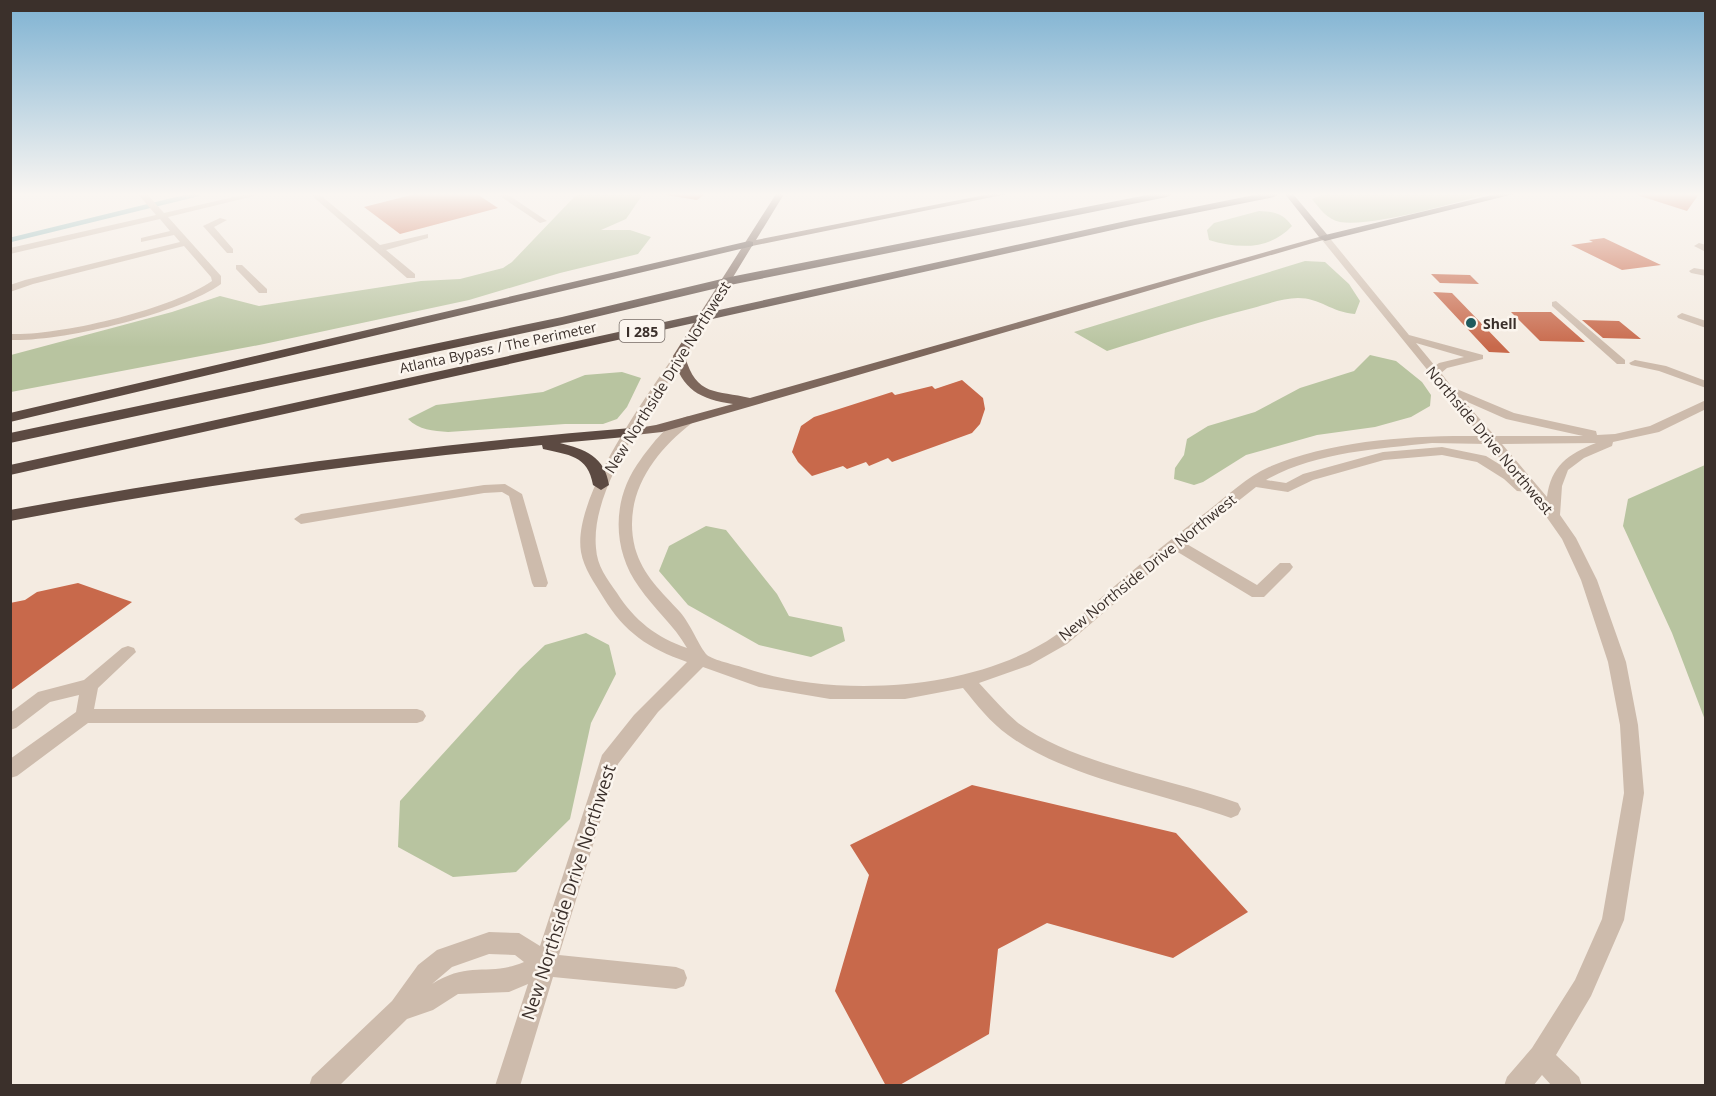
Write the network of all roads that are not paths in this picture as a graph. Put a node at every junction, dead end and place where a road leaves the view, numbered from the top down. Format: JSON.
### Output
{"nodes":[{"id":1,"x":31,"y":245,"type":"edge"},
{"id":2,"x":177,"y":245,"type":"edge"},
{"id":3,"x":188,"y":245,"type":"edge"},
{"id":4,"x":225,"y":245,"type":"edge"},
{"id":5,"x":374,"y":245,"type":"edge"},
{"id":6,"x":392,"y":245,"type":"edge"},
{"id":7,"x":748,"y":245,"type":"edge"},
{"id":8,"x":764,"y":245,"type":"edge"},
{"id":9,"x":910,"y":245,"type":"edge"},
{"id":10,"x":1030,"y":245,"type":"edge"},
{"id":11,"x":1299,"y":245,"type":"edge"},
{"id":12,"x":1330,"y":245,"type":"edge"},
{"id":13,"x":378,"y":249,"type":"junction"},
{"id":14,"x":746,"y":249,"type":"junction"},
{"id":15,"x":10,"y":251,"type":"edge"},
{"id":16,"x":230,"y":251,"type":"dead end"},
{"id":17,"x":239,"y":267,"type":"dead end"},
{"id":18,"x":1694,"y":271,"type":"dead end"},
{"id":19,"x":1706,"y":273,"type":"edge"},
{"id":20,"x":411,"y":276,"type":"dead end"},
{"id":21,"x":10,"y":289,"type":"edge"},
{"id":22,"x":263,"y":291,"type":"dead end"},
{"id":23,"x":1556,"y":304,"type":"dead end"},
{"id":24,"x":1682,"y":316,"type":"dead end"},
{"id":25,"x":1706,"y":325,"type":"edge"},
{"id":26,"x":10,"y":337,"type":"edge"},
{"id":27,"x":1405,"y":337,"type":"junction"},
{"id":28,"x":679,"y":356,"type":"junction"},
{"id":29,"x":1621,"y":362,"type":"dead end"},
{"id":30,"x":1635,"y":363,"type":"dead end"},
{"id":31,"x":1434,"y":373,"type":"junction"},
{"id":32,"x":1706,"y":385,"type":"edge"},
{"id":33,"x":1445,"y":387,"type":"junction"},
{"id":34,"x":755,"y":401,"type":"junction"},
{"id":35,"x":1706,"y":404,"type":"edge"},
{"id":36,"x":10,"y":418,"type":"edge"},
{"id":37,"x":688,"y":420,"type":"junction"},
{"id":38,"x":631,"y":433,"type":"junction"},
{"id":39,"x":10,"y":438,"type":"edge"},
{"id":40,"x":1618,"y":438,"type":"junction"},
{"id":41,"x":1490,"y":439,"type":"junction"},
{"id":42,"x":496,"y":443,"type":"junction"},
{"id":43,"x":10,"y":470,"type":"edge"},
{"id":44,"x":1253,"y":482,"type":"junction"},
{"id":45,"x":601,"y":485,"type":"junction"},
{"id":46,"x":10,"y":516,"type":"edge"},
{"id":47,"x":1553,"y":516,"type":"junction"},
{"id":48,"x":301,"y":519,"type":"dead end"},
{"id":49,"x":1175,"y":544,"type":"junction"},
{"id":50,"x":1285,"y":567,"type":"dead end"},
{"id":51,"x":540,"y":583,"type":"dead end"},
{"id":52,"x":128,"y":652,"type":"dead end"},
{"id":53,"x":701,"y":659,"type":"junction"},
{"id":54,"x":967,"y":681,"type":"junction"},
{"id":55,"x":90,"y":685,"type":"junction"},
{"id":56,"x":84,"y":716,"type":"junction"},
{"id":57,"x":417,"y":716,"type":"dead end"},
{"id":58,"x":10,"y":723,"type":"edge"},
{"id":59,"x":10,"y":770,"type":"edge"},
{"id":60,"x":1231,"y":809,"type":"dead end"},
{"id":61,"x":545,"y":965,"type":"junction"},
{"id":62,"x":676,"y":978,"type":"dead end"},
{"id":63,"x":400,"y":1009,"type":"junction"},
{"id":64,"x":1541,"y":1058,"type":"junction"},
{"id":65,"x":321,"y":1086,"type":"edge"},
{"id":66,"x":507,"y":1086,"type":"edge"},
{"id":67,"x":1516,"y":1086,"type":"edge"},
{"id":68,"x":1570,"y":1086,"type":"edge"}],
"edges":[{"from":1,"to":15,"type":"street"},
{"from":2,"to":21,"type":"street"},
{"from":3,"to":26,"type":"street"},
{"from":4,"to":16,"type":"street"},
{"from":5,"to":13,"type":"street"},
{"from":6,"to":13,"type":"street"},
{"from":7,"to":14,"type":"main road","name":"New Northside Drive Northwest"},
{"from":8,"to":14,"type":"main road"},
{"from":9,"to":39,"type":"highway","name":"Atlanta Bypass / The Perimeter","number":"I 285"},
{"from":10,"to":43,"type":"highway","name":"Atlanta Bypass / The Perimeter","number":"I 285"},
{"from":11,"to":34,"type":"main road"},
{"from":12,"to":27,"type":"street","name":"Northside Drive Northwest"},
{"from":13,"to":20,"type":"street"},
{"from":14,"to":28,"type":"main road","name":"New Northside Drive Northwest"},
{"from":14,"to":36,"type":"highway"},
{"from":17,"to":22,"type":"street"},
{"from":18,"to":19,"type":"street"},
{"from":23,"to":29,"type":"street"},
{"from":24,"to":25,"type":"street"},
{"from":27,"to":31,"type":"street","name":"Northside Drive Northwest"},
{"from":27,"to":31,"type":"street"},
{"from":28,"to":34,"type":"main road"},
{"from":28,"to":38,"type":"street","name":"New Northside Drive Northwest"},
{"from":30,"to":32,"type":"street"},
{"from":31,"to":33,"type":"street","name":"Northside Drive Northwest"},
{"from":33,"to":40,"type":"street"},
{"from":33,"to":41,"type":"street","name":"Northside Drive Northwest"},
{"from":34,"to":37,"type":"main road"},
{"from":35,"to":40,"type":"street"},
{"from":37,"to":38,"type":"main road"},
{"from":37,"to":53,"type":"street","name":"New Northside Drive Northwest"},
{"from":38,"to":42,"type":"highway"},
{"from":38,"to":45,"type":"street","name":"New Northside Drive Northwest"},
{"from":40,"to":41,"type":"street","name":"New Northside Drive Northwest"},
{"from":40,"to":47,"type":"street"},
{"from":41,"to":44,"type":"street","name":"New Northside Drive Northwest"},
{"from":41,"to":47,"type":"street","name":"Northside Drive Northwest"},
{"from":42,"to":45,"type":"highway"},
{"from":42,"to":46,"type":"highway"},
{"from":44,"to":47,"type":"street"},
{"from":44,"to":49,"type":"street","name":"New Northside Drive Northwest"},
{"from":45,"to":53,"type":"street","name":"New Northside Drive Northwest"},
{"from":47,"to":64,"type":"street","name":"Northside Drive Northwest"},
{"from":48,"to":51,"type":"street"},
{"from":49,"to":50,"type":"street"},
{"from":49,"to":54,"type":"street","name":"New Northside Drive Northwest"},
{"from":52,"to":55,"type":"street"},
{"from":53,"to":54,"type":"street","name":"New Northside Drive Northwest"},
{"from":53,"to":61,"type":"street","name":"New Northside Drive Northwest"},
{"from":54,"to":60,"type":"street"},
{"from":55,"to":56,"type":"street"},
{"from":55,"to":58,"type":"street"},
{"from":56,"to":57,"type":"street"},
{"from":56,"to":59,"type":"street"},
{"from":61,"to":62,"type":"street"},
{"from":61,"to":63,"type":"street"},
{"from":61,"to":63,"type":"street"},
{"from":61,"to":66,"type":"street","name":"New Northside Drive Northwest"},
{"from":63,"to":65,"type":"street"},
{"from":64,"to":67,"type":"street","name":"Northside Drive Northwest"},
{"from":64,"to":68,"type":"street"}]}
